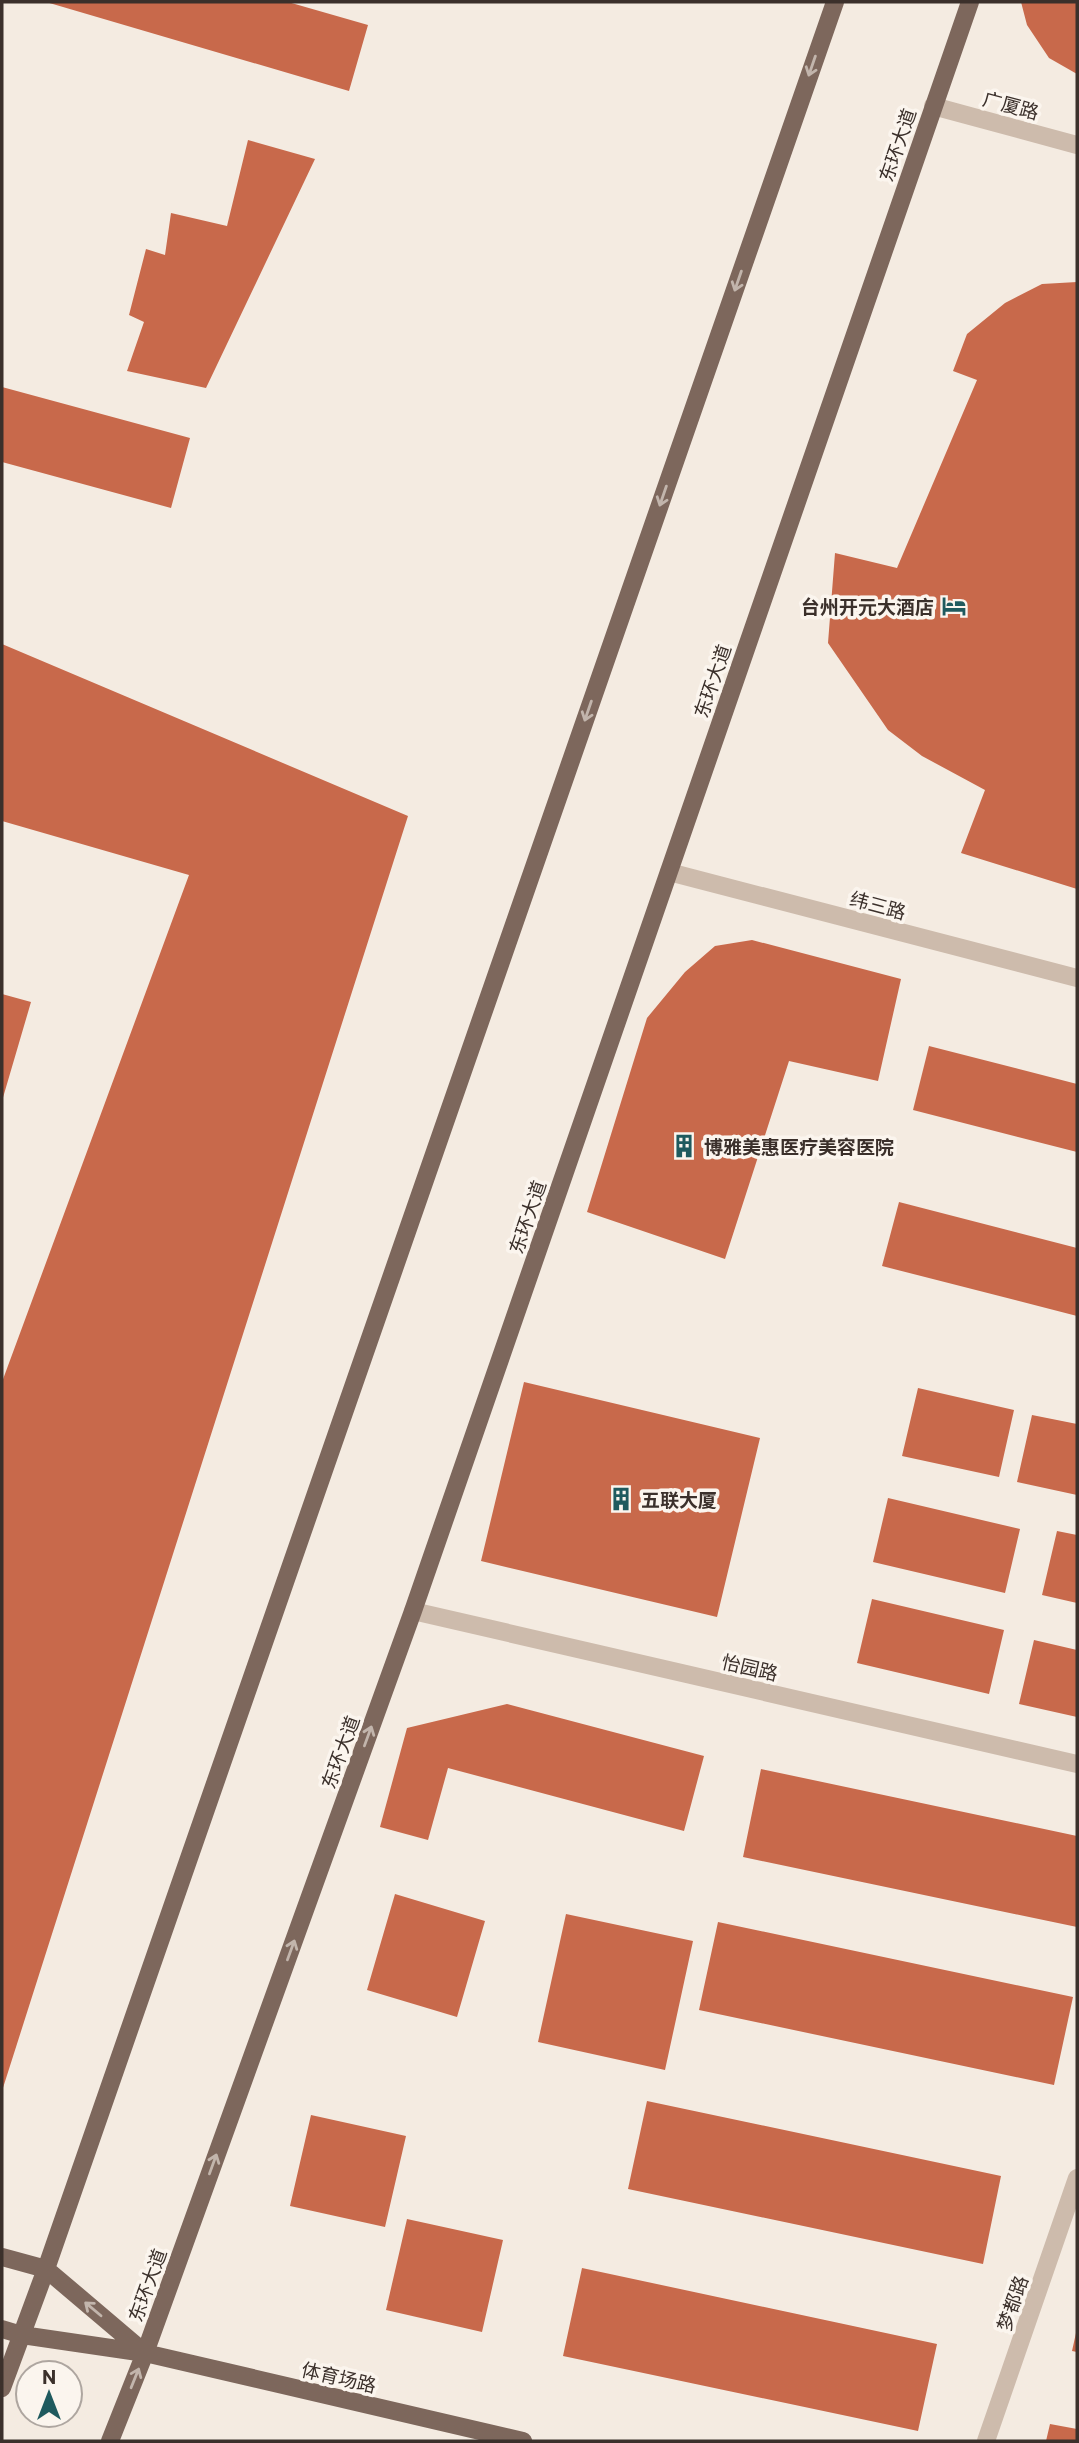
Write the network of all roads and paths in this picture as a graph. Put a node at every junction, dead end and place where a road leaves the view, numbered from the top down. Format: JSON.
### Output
{"nodes":[{"id":1,"x":835,"y":2,"type":"edge"},
{"id":2,"x":971,"y":2,"type":"edge"},
{"id":3,"x":933,"y":106,"type":"junction"},
{"id":4,"x":1077,"y":145,"type":"edge"},
{"id":5,"x":669,"y":872,"type":"junction"},
{"id":6,"x":1077,"y":978,"type":"edge"},
{"id":7,"x":413,"y":1611,"type":"junction"},
{"id":8,"x":1077,"y":1765,"type":"edge"},
{"id":9,"x":1077,"y":2178,"type":"edge"},
{"id":10,"x":2,"y":2257,"type":"edge"},
{"id":11,"x":46,"y":2269,"type":"junction"},
{"id":12,"x":2,"y":2329,"type":"edge"},
{"id":13,"x":22,"y":2335,"type":"junction"},
{"id":14,"x":145,"y":2353,"type":"junction"},
{"id":15,"x":2,"y":2388,"type":"edge"},
{"id":16,"x":110,"y":2441,"type":"edge"},
{"id":17,"x":523,"y":2441,"type":"edge"},
{"id":18,"x":986,"y":2441,"type":"edge"}],
"edges":[{"from":1,"to":11,"type":"main road","one_way":true},
{"from":2,"to":3,"type":"main road","name":"东环大道"},
{"from":3,"to":4,"type":"street","name":"广厦路"},
{"from":3,"to":5,"type":"main road","name":"东环大道"},
{"from":5,"to":6,"type":"street","name":"纬三路"},
{"from":5,"to":7,"type":"main road","name":"东环大道"},
{"from":7,"to":8,"type":"street","name":"怡园路"},
{"from":14,"to":7,"type":"main road","name":"东环大道","one_way":true},
{"from":9,"to":18,"type":"street","name":"梦都路"},
{"from":10,"to":11,"type":"main road","name":"体育场路"},
{"from":11,"to":13,"type":"main road"},
{"from":14,"to":11,"type":"main road","name":"体育场路","one_way":true},
{"from":12,"to":13,"type":"main road","name":"体育场路"},
{"from":13,"to":14,"type":"main road","name":"体育场路"},
{"from":13,"to":15,"type":"main road"},
{"from":16,"to":14,"type":"main road","name":"东环大道","one_way":true},
{"from":14,"to":17,"type":"main road","name":"体育场路"}]}
